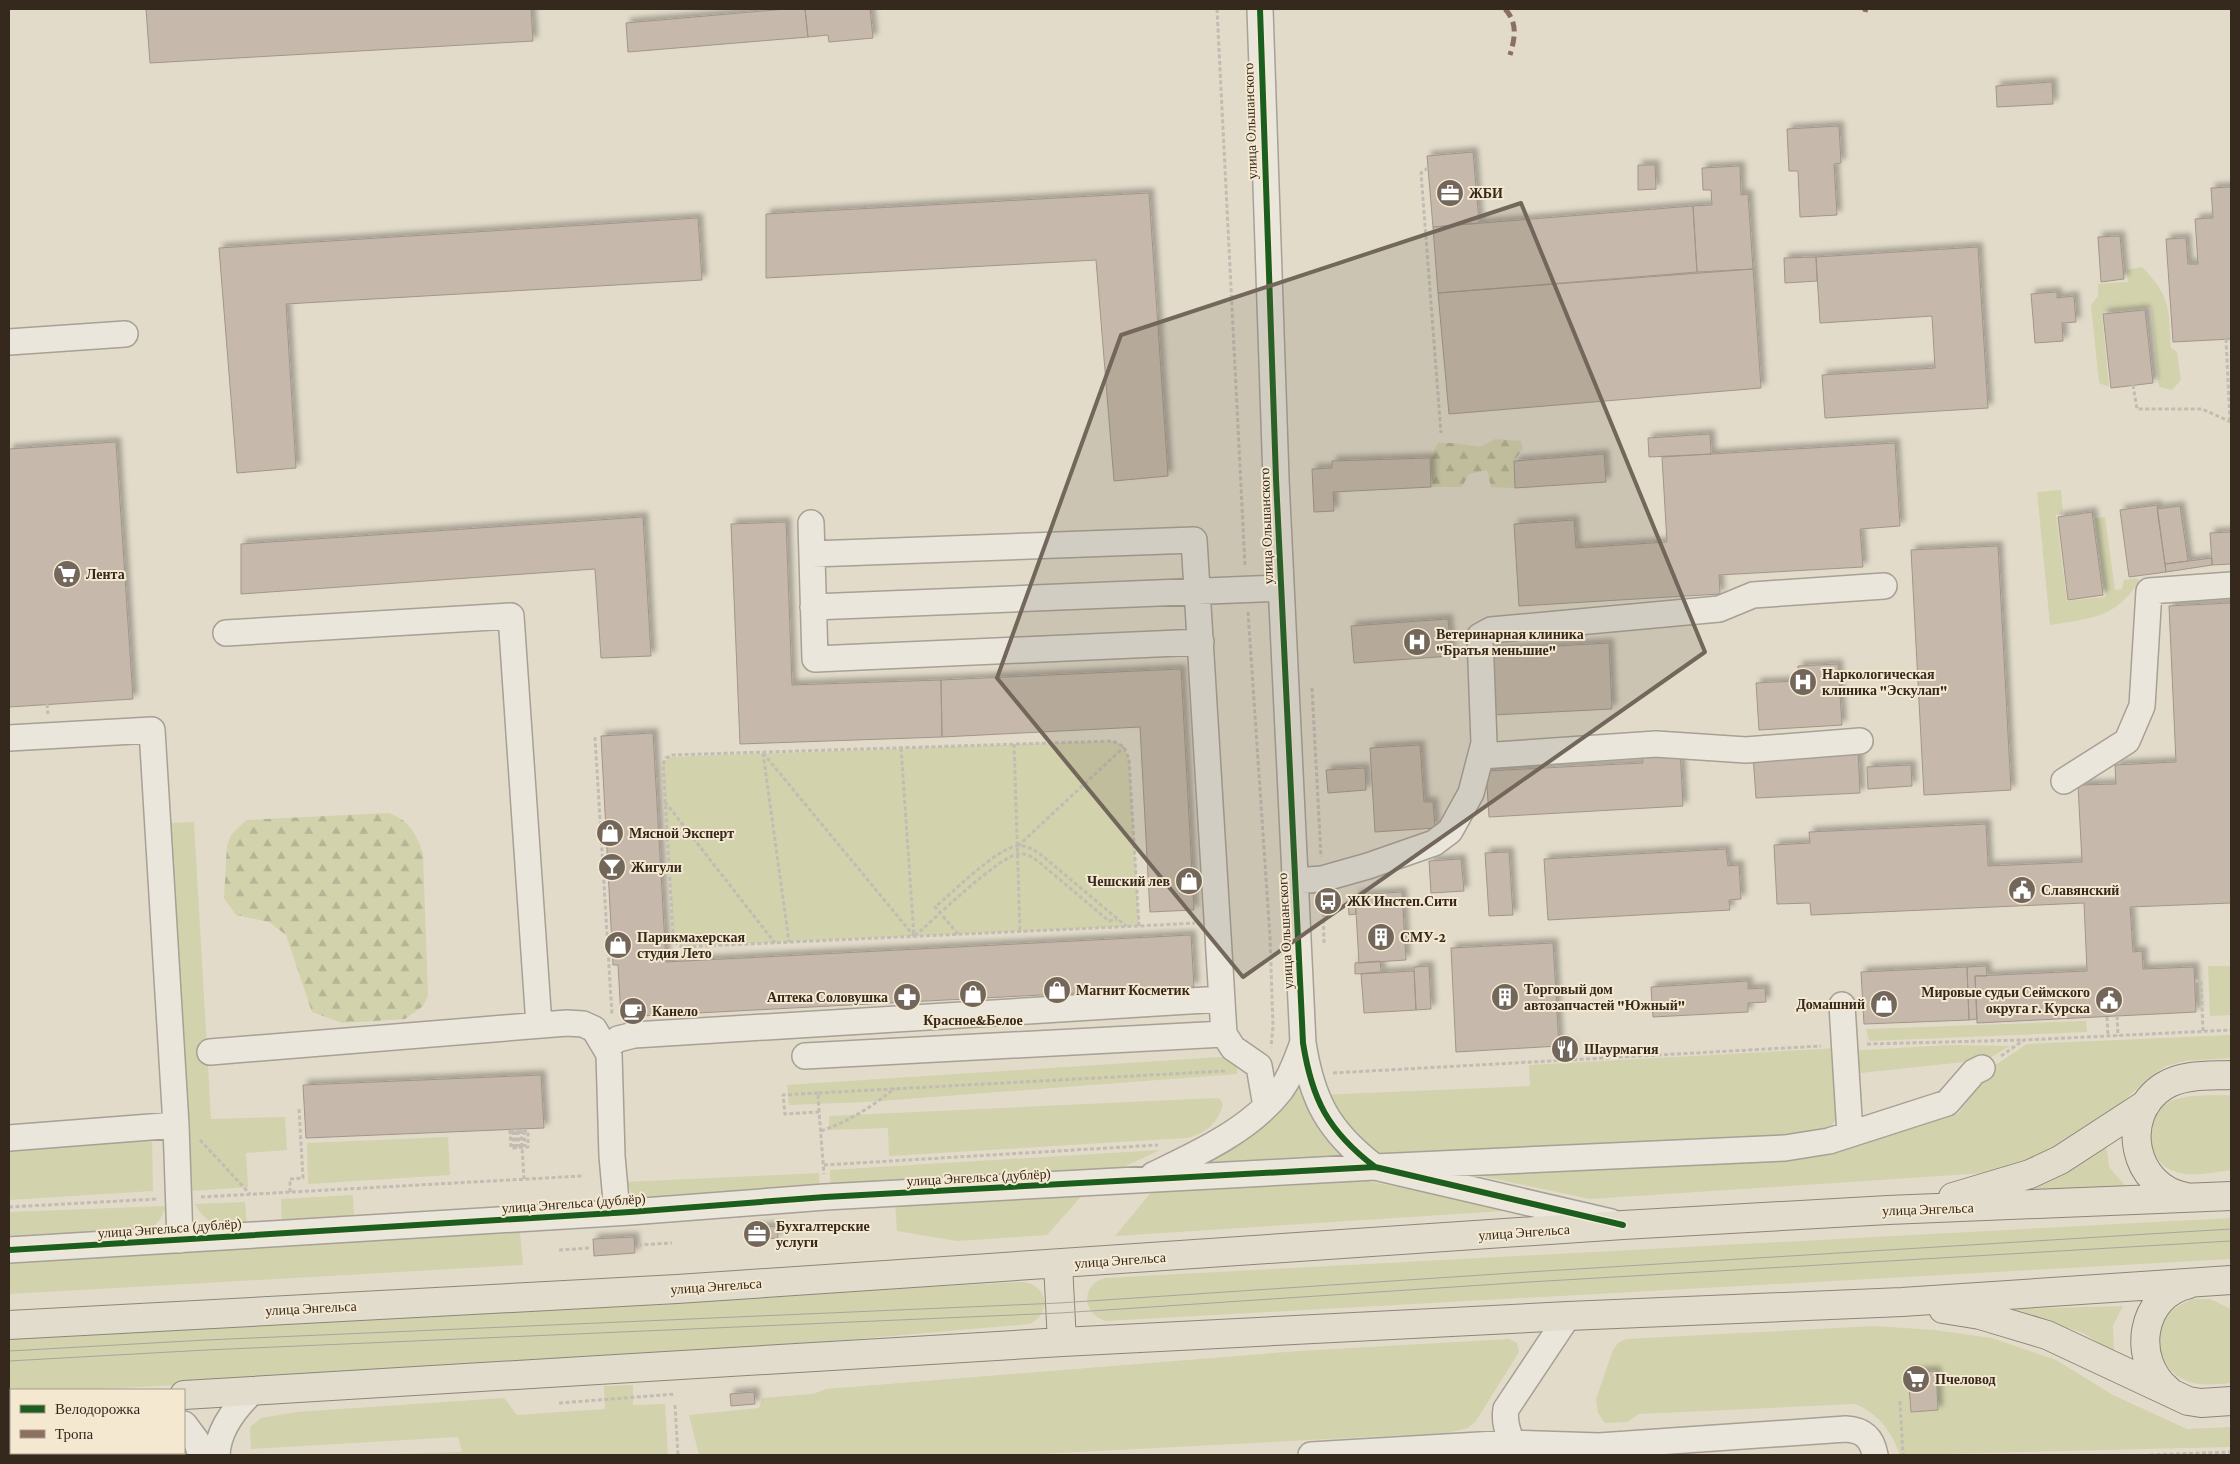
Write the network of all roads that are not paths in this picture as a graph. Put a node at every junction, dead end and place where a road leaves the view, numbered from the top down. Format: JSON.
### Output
{"nodes":[{"id":1,"x":1260,"y":9,"type":"edge"},
{"id":2,"x":125,"y":334,"type":"dead end"},
{"id":3,"x":9,"y":342,"type":"edge"},
{"id":4,"x":811,"y":523,"type":"dead end"},
{"id":5,"x":812,"y":554,"type":"junction"},
{"id":6,"x":2231,"y":585,"type":"edge"},
{"id":7,"x":1884,"y":586,"type":"dead end"},
{"id":8,"x":1281,"y":588,"type":"junction"},
{"id":9,"x":1198,"y":592,"type":"junction"},
{"id":10,"x":813,"y":607,"type":"junction"},
{"id":11,"x":226,"y":633,"type":"dead end"},
{"id":12,"x":1201,"y":642,"type":"junction"},
{"id":13,"x":9,"y":738,"type":"edge"},
{"id":14,"x":1860,"y":741,"type":"dead end"},
{"id":15,"x":1481,"y":756,"type":"junction"},
{"id":16,"x":2064,"y":781,"type":"dead end"},
{"id":17,"x":1294,"y":881,"type":"junction"},
{"id":18,"x":1222,"y":999,"type":"junction"},
{"id":19,"x":1842,"y":1006,"type":"dead end"},
{"id":20,"x":539,"y":1025,"type":"junction"},
{"id":21,"x":1224,"y":1034,"type":"junction"},
{"id":22,"x":610,"y":1035,"type":"junction"},
{"id":23,"x":1303,"y":1042,"type":"junction"},
{"id":24,"x":210,"y":1052,"type":"dead end"},
{"id":25,"x":805,"y":1056,"type":"dead end"},
{"id":26,"x":1982,"y":1068,"type":"road end"},
{"id":27,"x":2231,"y":1075,"type":"edge"},
{"id":28,"x":2146,"y":1104,"type":"junction"},
{"id":29,"x":1266,"y":1106,"type":"junction"},
{"id":30,"x":185,"y":1130,"type":"junction"},
{"id":31,"x":1850,"y":1134,"type":"junction"},
{"id":32,"x":9,"y":1138,"type":"edge"},
{"id":33,"x":1374,"y":1167,"type":"junction"},
{"id":34,"x":1142,"y":1180,"type":"junction"},
{"id":35,"x":2231,"y":1196,"type":"edge"},
{"id":36,"x":2192,"y":1198,"type":"junction"},
{"id":37,"x":1888,"y":1210,"type":"junction"},
{"id":38,"x":617,"y":1212,"type":"junction"},
{"id":39,"x":1623,"y":1225,"type":"junction"},
{"id":40,"x":180,"y":1240,"type":"junction"},
{"id":41,"x":9,"y":1250,"type":"edge"},
{"id":42,"x":1058,"y":1264,"type":"junction"},
{"id":43,"x":2231,"y":1280,"type":"edge"},
{"id":44,"x":2196,"y":1282,"type":"junction"},
{"id":45,"x":1902,"y":1302,"type":"junction"},
{"id":46,"x":1568,"y":1316,"type":"junction"},
{"id":47,"x":9,"y":1325,"type":"edge"},
{"id":48,"x":1062,"y":1342,"type":"junction"},
{"id":49,"x":253,"y":1392,"type":"junction"},
{"id":50,"x":185,"y":1395,"type":"edge"},
{"id":51,"x":2177,"y":1396,"type":"junction"},
{"id":52,"x":2231,"y":1401,"type":"edge"},
{"id":53,"x":185,"y":1425,"type":"edge"},
{"id":54,"x":1514,"y":1449,"type":"edge"},
{"id":55,"x":201,"y":1455,"type":"edge"},
{"id":56,"x":217,"y":1455,"type":"edge"},
{"id":57,"x":1311,"y":1455,"type":"edge"},
{"id":58,"x":1875,"y":1455,"type":"edge"}],
"edges":[{"from":1,"to":8,"type":"street","name":"улица Ольшанского"},
{"from":2,"to":3,"type":"street"},
{"from":4,"to":5,"type":"street"},
{"from":5,"to":9,"type":"street"},
{"from":5,"to":10,"type":"street"},
{"from":6,"to":16,"type":"street"},
{"from":7,"to":15,"type":"street"},
{"from":8,"to":9,"type":"street"},
{"from":8,"to":17,"type":"street","name":"улица Ольшанского"},
{"from":9,"to":10,"type":"street"},
{"from":9,"to":12,"type":"street"},
{"from":10,"to":12,"type":"street"},
{"from":11,"to":20,"type":"street"},
{"from":12,"to":18,"type":"street"},
{"from":13,"to":30,"type":"street"},
{"from":14,"to":15,"type":"street"},
{"from":15,"to":17,"type":"street"},
{"from":17,"to":23,"type":"street","name":"улица Ольшанского"},
{"from":18,"to":21,"type":"street"},
{"from":18,"to":22,"type":"street"},
{"from":19,"to":31,"type":"street"},
{"from":20,"to":22,"type":"street"},
{"from":20,"to":24,"type":"street"},
{"from":21,"to":25,"type":"street"},
{"from":21,"to":29,"type":"street"},
{"from":22,"to":38,"type":"street"},
{"from":23,"to":29,"type":"street"},
{"from":23,"to":33,"type":"street","name":"улица Ольшанского"},
{"from":26,"to":31,"type":"street","name":"улица Энгельса (дублёр)"},
{"from":27,"to":28,"type":"main road"},
{"from":28,"to":36,"type":"main road"},
{"from":28,"to":37,"type":"main road"},
{"from":29,"to":34,"type":"street"},
{"from":30,"to":32,"type":"street"},
{"from":30,"to":40,"type":"street"},
{"from":31,"to":33,"type":"street","name":"улица Энгельса (дублёр)"},
{"from":33,"to":34,"type":"street","name":"улица Энгельса (дублёр)"},
{"from":33,"to":39,"type":"street"},
{"from":34,"to":38,"type":"street","name":"улица Энгельса (дублёр)"},
{"from":35,"to":36,"type":"main road","name":"улица Энгельса"},
{"from":36,"to":37,"type":"main road","name":"улица Энгельса"},
{"from":37,"to":39,"type":"main road","name":"улица Энгельса"},
{"from":38,"to":40,"type":"street","name":"улица Энгельса (дублёр)"},
{"from":39,"to":42,"type":"main road","name":"улица Энгельса"},
{"from":40,"to":41,"type":"street","name":"улица Энгельса (дублёр)"},
{"from":42,"to":47,"type":"main road","name":"улица Энгельса"},
{"from":42,"to":48,"type":"main road"},
{"from":43,"to":44,"type":"main road"},
{"from":44,"to":45,"type":"main road"},
{"from":44,"to":51,"type":"main road"},
{"from":45,"to":46,"type":"main road"},
{"from":45,"to":51,"type":"main road"},
{"from":46,"to":48,"type":"main road"},
{"from":46,"to":54,"type":"street"},
{"from":48,"to":49,"type":"main road"},
{"from":49,"to":50,"type":"main road"},
{"from":49,"to":56,"type":"street"},
{"from":51,"to":52,"type":"main road"},
{"from":53,"to":55,"type":"street"},
{"from":54,"to":57,"type":"street"},
{"from":54,"to":58,"type":"street"}]}
